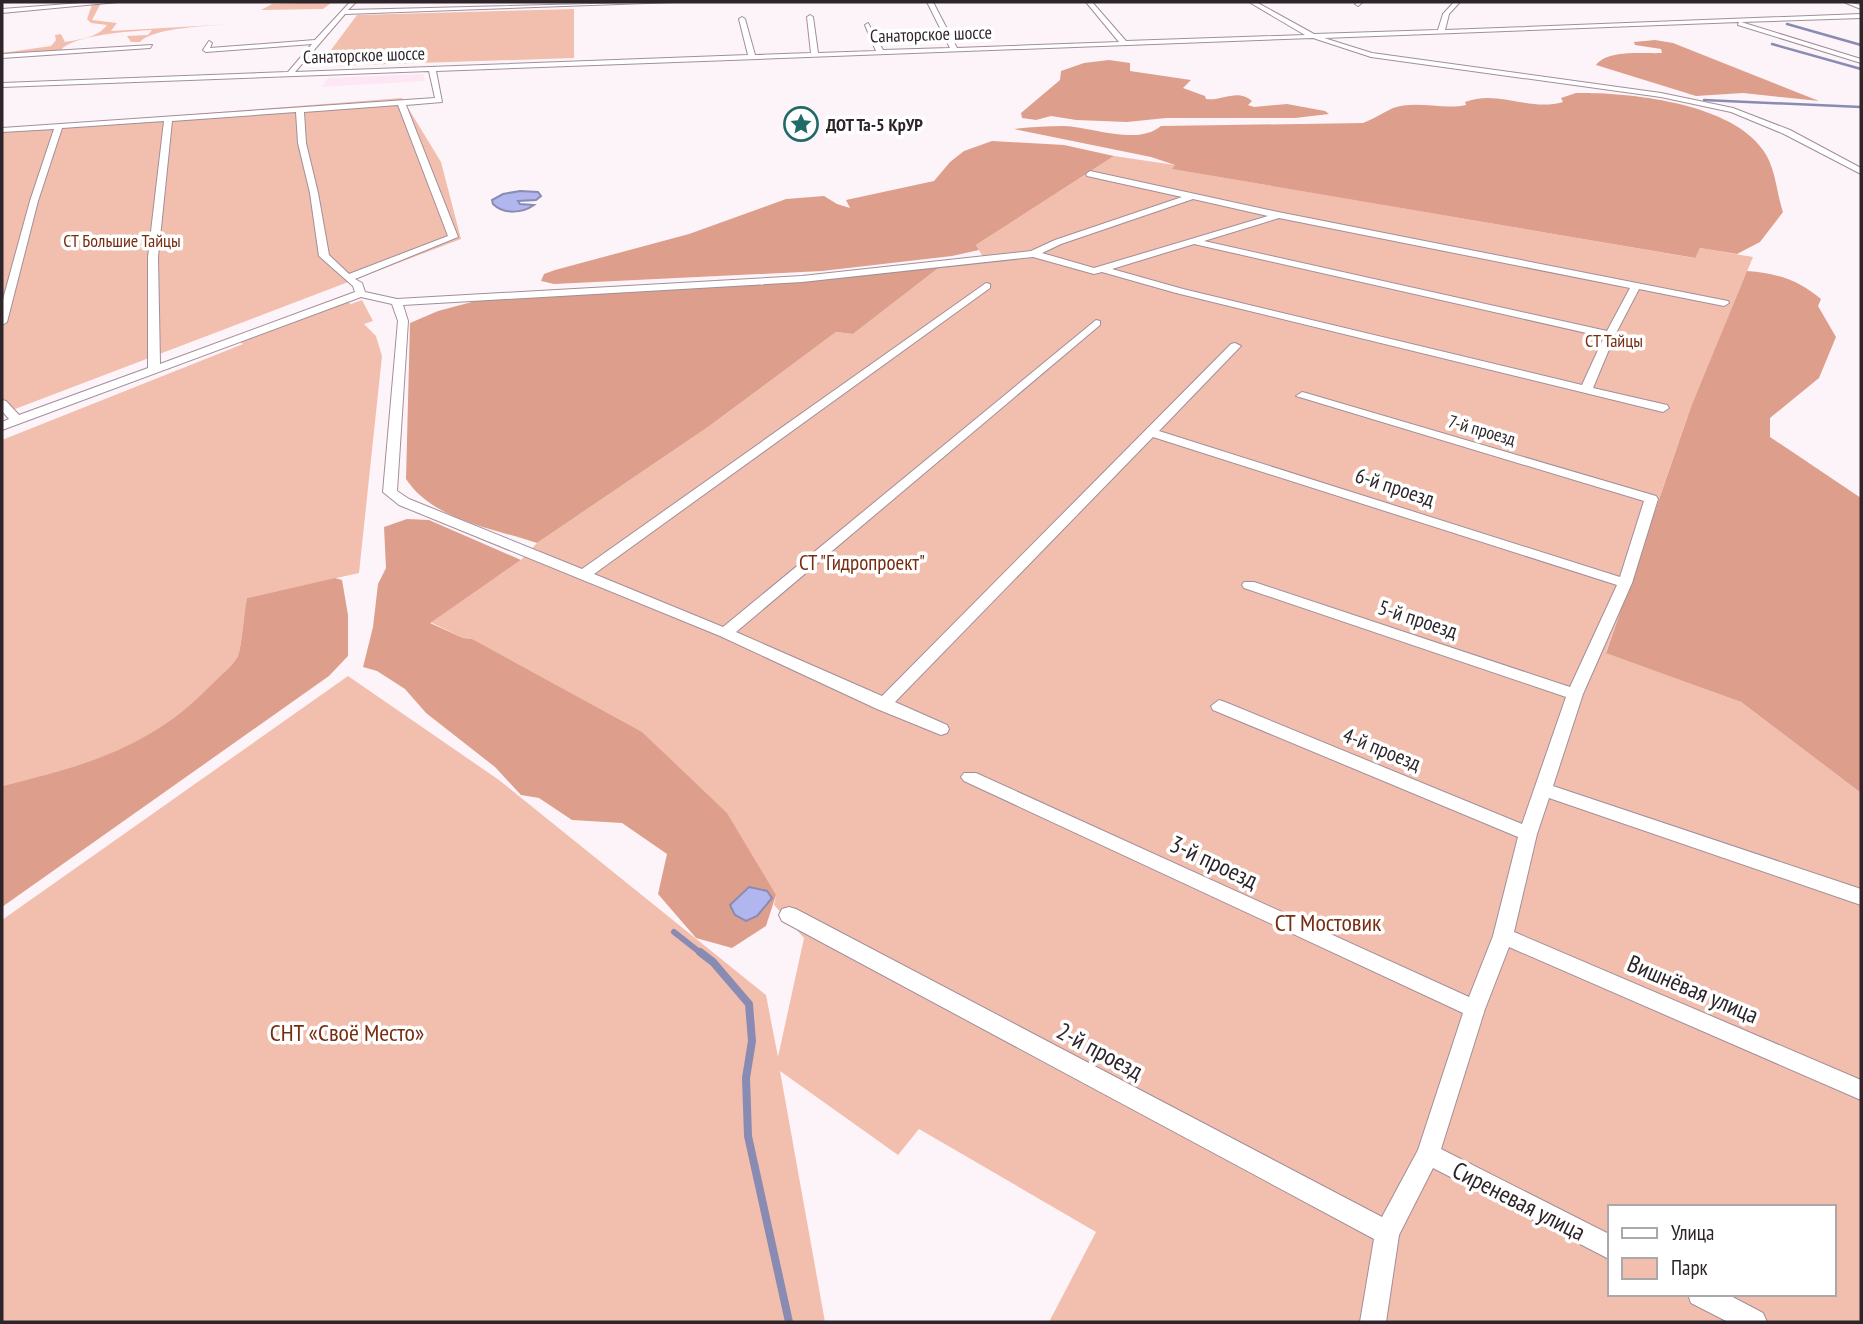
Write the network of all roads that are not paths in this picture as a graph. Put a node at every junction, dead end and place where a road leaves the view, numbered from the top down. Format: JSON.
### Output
{"nodes":[{"id":1,"x":115,"y":2,"type":"edge"},
{"id":2,"x":353,"y":2,"type":"edge"},
{"id":3,"x":672,"y":2,"type":"edge"},
{"id":4,"x":930,"y":2,"type":"edge"},
{"id":5,"x":1089,"y":2,"type":"edge"},
{"id":6,"x":1252,"y":2,"type":"edge"},
{"id":7,"x":1457,"y":2,"type":"edge"},
{"id":8,"x":1848,"y":2,"type":"edge"},
{"id":9,"x":1861,"y":6,"type":"edge"},
{"id":10,"x":2,"y":11,"type":"edge"},
{"id":11,"x":344,"y":12,"type":"junction"},
{"id":12,"x":1555,"y":16,"type":"dead end"},
{"id":13,"x":1861,"y":16,"type":"edge"},
{"id":14,"x":810,"y":17,"type":"dead end"},
{"id":15,"x":742,"y":19,"type":"dead end"},
{"id":16,"x":1728,"y":21,"type":"junction"},
{"id":17,"x":868,"y":25,"type":"dead end"},
{"id":18,"x":1548,"y":27,"type":"junction"},
{"id":19,"x":1441,"y":31,"type":"junction"},
{"id":20,"x":1312,"y":36,"type":"junction"},
{"id":21,"x":317,"y":42,"type":"junction"},
{"id":22,"x":209,"y":43,"type":"dead end"},
{"id":23,"x":1124,"y":43,"type":"junction"},
{"id":24,"x":150,"y":46,"type":"dead end"},
{"id":25,"x":954,"y":49,"type":"junction"},
{"id":26,"x":880,"y":52,"type":"junction"},
{"id":27,"x":815,"y":54,"type":"junction"},
{"id":28,"x":2,"y":56,"type":"edge"},
{"id":29,"x":752,"y":57,"type":"junction"},
{"id":30,"x":1861,"y":61,"type":"edge"},
{"id":31,"x":432,"y":69,"type":"junction"},
{"id":32,"x":290,"y":74,"type":"junction"},
{"id":33,"x":2,"y":85,"type":"edge"},
{"id":34,"x":401,"y":102,"type":"junction"},
{"id":35,"x":300,"y":109,"type":"junction"},
{"id":36,"x":168,"y":119,"type":"junction"},
{"id":37,"x":60,"y":126,"type":"junction"},
{"id":38,"x":2,"y":130,"type":"edge"},
{"id":39,"x":1861,"y":171,"type":"edge"},
{"id":40,"x":1090,"y":174,"type":"dead end"},
{"id":41,"x":1193,"y":196,"type":"junction"},
{"id":42,"x":1278,"y":215,"type":"junction"},
{"id":43,"x":1193,"y":241,"type":"junction"},
{"id":44,"x":1032,"y":254,"type":"junction"},
{"id":45,"x":1102,"y":269,"type":"junction"},
{"id":46,"x":347,"y":278,"type":"junction"},
{"id":47,"x":986,"y":286,"type":"dead end"},
{"id":48,"x":1636,"y":286,"type":"junction"},
{"id":49,"x":360,"y":294,"type":"junction"},
{"id":50,"x":397,"y":302,"type":"junction"},
{"id":51,"x":1724,"y":303,"type":"dead end"},
{"id":52,"x":2,"y":322,"type":"edge"},
{"id":53,"x":1096,"y":323,"type":"dead end"},
{"id":54,"x":1610,"y":335,"type":"junction"},
{"id":55,"x":1235,"y":346,"type":"dead end"},
{"id":56,"x":154,"y":369,"type":"junction"},
{"id":57,"x":1586,"y":390,"type":"junction"},
{"id":58,"x":1302,"y":396,"type":"dead end"},
{"id":59,"x":2,"y":404,"type":"edge"},
{"id":60,"x":1663,"y":408,"type":"dead end"},
{"id":61,"x":17,"y":420,"type":"junction"},
{"id":62,"x":2,"y":426,"type":"edge"},
{"id":63,"x":1151,"y":432,"type":"junction"},
{"id":64,"x":585,"y":574,"type":"junction"},
{"id":65,"x":1625,"y":583,"type":"junction"},
{"id":66,"x":1249,"y":585,"type":"dead end"},
{"id":67,"x":725,"y":633,"type":"junction"},
{"id":68,"x":1574,"y":694,"type":"junction"},
{"id":69,"x":883,"y":705,"type":"junction"},
{"id":70,"x":1219,"y":706,"type":"dead end"},
{"id":71,"x":941,"y":729,"type":"dead end"},
{"id":72,"x":970,"y":777,"type":"dead end"},
{"id":73,"x":1542,"y":789,"type":"junction"},
{"id":74,"x":1528,"y":834,"type":"junction"},
{"id":75,"x":1861,"y":897,"type":"edge"},
{"id":76,"x":789,"y":915,"type":"dead end"},
{"id":77,"x":1503,"y":936,"type":"junction"},
{"id":78,"x":1475,"y":1009,"type":"junction"},
{"id":79,"x":1861,"y":1090,"type":"edge"},
{"id":80,"x":1428,"y":1154,"type":"junction"},
{"id":81,"x":1387,"y":1233,"type":"junction"},
{"id":82,"x":1608,"y":1246,"type":"edge"},
{"id":83,"x":1704,"y":1296,"type":"edge"},
{"id":84,"x":1373,"y":1322,"type":"edge"},
{"id":85,"x":1754,"y":1322,"type":"edge"}],
"edges":[{"from":1,"to":10,"type":"street"},
{"from":2,"to":11,"type":"street"},
{"from":3,"to":11,"type":"street"},
{"from":4,"to":25,"type":"street"},
{"from":5,"to":23,"type":"street"},
{"from":6,"to":20,"type":"street"},
{"from":7,"to":19,"type":"street"},
{"from":8,"to":9,"type":"street"},
{"from":11,"to":21,"type":"street"},
{"from":12,"to":18,"type":"street"},
{"from":13,"to":16,"type":"street","name":"Санаторское шоссе"},
{"from":14,"to":27,"type":"street"},
{"from":15,"to":29,"type":"street"},
{"from":16,"to":18,"type":"street","name":"Санаторское шоссе"},
{"from":16,"to":30,"type":"street"},
{"from":17,"to":26,"type":"street"},
{"from":18,"to":19,"type":"street","name":"Санаторское шоссе"},
{"from":19,"to":20,"type":"street","name":"Санаторское шоссе"},
{"from":20,"to":23,"type":"street","name":"Санаторское шоссе"},
{"from":20,"to":39,"type":"street"},
{"from":21,"to":22,"type":"street"},
{"from":21,"to":32,"type":"street"},
{"from":23,"to":25,"type":"street","name":"Санаторское шоссе"},
{"from":24,"to":28,"type":"street"},
{"from":25,"to":26,"type":"street","name":"Санаторское шоссе"},
{"from":26,"to":27,"type":"street","name":"Санаторское шоссе"},
{"from":27,"to":29,"type":"street","name":"Санаторское шоссе"},
{"from":29,"to":31,"type":"street","name":"Санаторское шоссе"},
{"from":31,"to":32,"type":"street","name":"Санаторское шоссе"},
{"from":31,"to":34,"type":"street"},
{"from":32,"to":33,"type":"street","name":"Санаторское шоссе"},
{"from":34,"to":35,"type":"street"},
{"from":34,"to":46,"type":"street"},
{"from":35,"to":36,"type":"street"},
{"from":35,"to":46,"type":"street"},
{"from":36,"to":37,"type":"street"},
{"from":36,"to":56,"type":"street"},
{"from":37,"to":38,"type":"street"},
{"from":37,"to":52,"type":"street"},
{"from":40,"to":41,"type":"street"},
{"from":41,"to":42,"type":"street"},
{"from":41,"to":44,"type":"street"},
{"from":42,"to":43,"type":"street"},
{"from":42,"to":48,"type":"street"},
{"from":43,"to":45,"type":"street"},
{"from":43,"to":54,"type":"street"},
{"from":44,"to":45,"type":"street"},
{"from":44,"to":50,"type":"street"},
{"from":45,"to":57,"type":"street"},
{"from":46,"to":49,"type":"street"},
{"from":47,"to":64,"type":"street"},
{"from":48,"to":51,"type":"street"},
{"from":48,"to":54,"type":"street"},
{"from":49,"to":50,"type":"street"},
{"from":49,"to":56,"type":"street"},
{"from":50,"to":64,"type":"street"},
{"from":53,"to":67,"type":"street"},
{"from":54,"to":57,"type":"street"},
{"from":55,"to":63,"type":"street"},
{"from":56,"to":61,"type":"street"},
{"from":57,"to":60,"type":"street"},
{"from":58,"to":65,"type":"street","name":"7-й проезд"},
{"from":59,"to":61,"type":"street"},
{"from":61,"to":62,"type":"street"},
{"from":63,"to":65,"type":"street","name":"6-й проезд"},
{"from":63,"to":69,"type":"street"},
{"from":64,"to":67,"type":"street"},
{"from":65,"to":68,"type":"street"},
{"from":66,"to":68,"type":"street","name":"5-й проезд"},
{"from":67,"to":69,"type":"street"},
{"from":68,"to":73,"type":"street"},
{"from":69,"to":71,"type":"street"},
{"from":70,"to":74,"type":"street","name":"4-й проезд"},
{"from":72,"to":78,"type":"street","name":"3-й проезд"},
{"from":73,"to":74,"type":"street"},
{"from":73,"to":75,"type":"street"},
{"from":74,"to":77,"type":"street"},
{"from":76,"to":81,"type":"street","name":"2-й проезд"},
{"from":77,"to":78,"type":"street"},
{"from":77,"to":79,"type":"street","name":"Вишнёвая улица"},
{"from":78,"to":80,"type":"street"},
{"from":80,"to":81,"type":"street"},
{"from":80,"to":82,"type":"street","name":"Сиреневая улица"},
{"from":81,"to":84,"type":"street"},
{"from":83,"to":85,"type":"street"}]}
